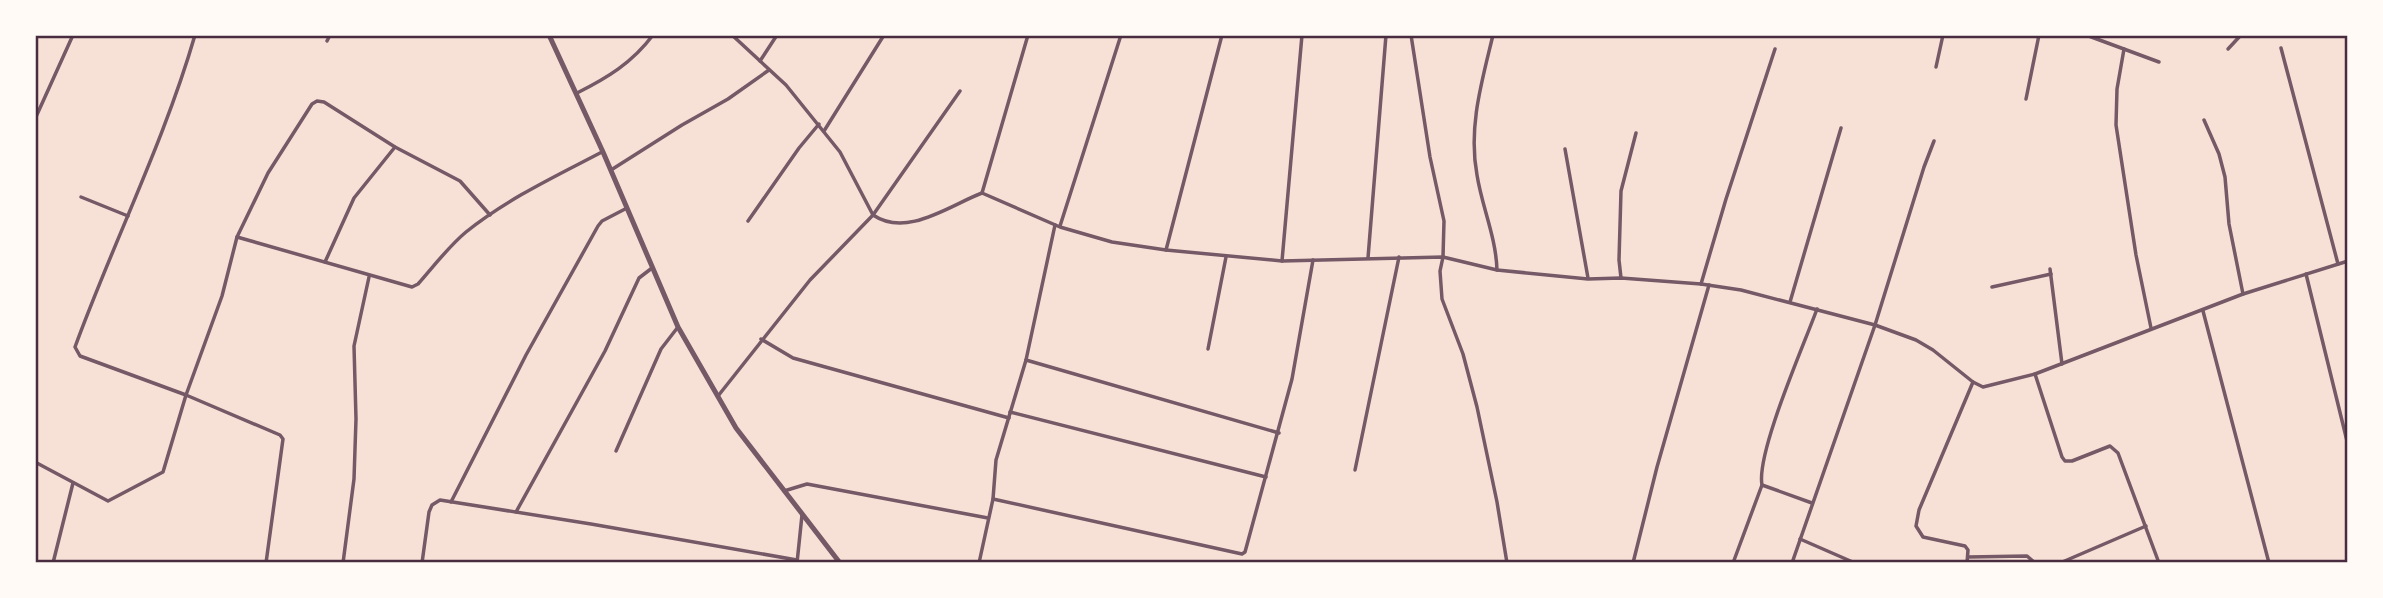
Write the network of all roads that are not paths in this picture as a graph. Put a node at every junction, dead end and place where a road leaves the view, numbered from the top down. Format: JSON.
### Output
{"nodes":[{"id":1,"x":73,"y":35,"type":"edge"},
{"id":2,"x":195,"y":35,"type":"edge"},
{"id":3,"x":330,"y":35,"type":"edge"},
{"id":4,"x":550,"y":35,"type":"edge"},
{"id":5,"x":653,"y":35,"type":"edge"},
{"id":6,"x":732,"y":35,"type":"edge"},
{"id":7,"x":777,"y":35,"type":"edge"},
{"id":8,"x":884,"y":35,"type":"edge"},
{"id":9,"x":1028,"y":35,"type":"edge"},
{"id":10,"x":1121,"y":35,"type":"edge"},
{"id":11,"x":1222,"y":35,"type":"edge"},
{"id":12,"x":1302,"y":35,"type":"edge"},
{"id":13,"x":1386,"y":35,"type":"edge"},
{"id":14,"x":1411,"y":35,"type":"edge"},
{"id":15,"x":1493,"y":35,"type":"edge"},
{"id":16,"x":1943,"y":35,"type":"edge"},
{"id":17,"x":2039,"y":35,"type":"edge"},
{"id":18,"x":2086,"y":35,"type":"edge"},
{"id":19,"x":2241,"y":35,"type":"edge"},
{"id":20,"x":327,"y":41,"type":"dead end"},
{"id":21,"x":2281,"y":48,"type":"dead end"},
{"id":22,"x":1774,"y":49,"type":"dead end"},
{"id":23,"x":2124,"y":49,"type":"junction"},
{"id":24,"x":2228,"y":49,"type":"dead end"},
{"id":25,"x":761,"y":61,"type":"junction"},
{"id":26,"x":2160,"y":62,"type":"dead end"},
{"id":27,"x":1936,"y":67,"type":"dead end"},
{"id":28,"x":769,"y":70,"type":"junction"},
{"id":29,"x":960,"y":91,"type":"dead end"},
{"id":30,"x":577,"y":93,"type":"junction"},
{"id":31,"x":2026,"y":99,"type":"dead end"},
{"id":32,"x":35,"y":119,"type":"edge"},
{"id":33,"x":2204,"y":120,"type":"dead end"},
{"id":34,"x":819,"y":124,"type":"junction"},
{"id":35,"x":1841,"y":128,"type":"dead end"},
{"id":36,"x":824,"y":131,"type":"junction"},
{"id":37,"x":1636,"y":133,"type":"dead end"},
{"id":38,"x":1934,"y":141,"type":"dead end"},
{"id":39,"x":395,"y":147,"type":"junction"},
{"id":40,"x":1565,"y":149,"type":"dead end"},
{"id":41,"x":603,"y":152,"type":"junction"},
{"id":42,"x":611,"y":170,"type":"junction"},
{"id":43,"x":982,"y":193,"type":"junction"},
{"id":44,"x":81,"y":197,"type":"dead end"},
{"id":45,"x":627,"y":208,"type":"junction"},
{"id":46,"x":490,"y":215,"type":"junction"},
{"id":47,"x":873,"y":215,"type":"junction"},
{"id":48,"x":128,"y":216,"type":"junction"},
{"id":49,"x":748,"y":221,"type":"dead end"},
{"id":50,"x":1058,"y":226,"type":"junction"},
{"id":51,"x":237,"y":237,"type":"junction"},
{"id":52,"x":1166,"y":250,"type":"junction"},
{"id":53,"x":1226,"y":257,"type":"junction"},
{"id":54,"x":1399,"y":257,"type":"junction"},
{"id":55,"x":1443,"y":257,"type":"junction"},
{"id":56,"x":1368,"y":258,"type":"junction"},
{"id":57,"x":1313,"y":260,"type":"junction"},
{"id":58,"x":1282,"y":261,"type":"junction"},
{"id":59,"x":2348,"y":261,"type":"edge"},
{"id":60,"x":325,"y":262,"type":"junction"},
{"id":61,"x":2338,"y":264,"type":"junction"},
{"id":62,"x":652,"y":268,"type":"junction"},
{"id":63,"x":1497,"y":270,"type":"junction"},
{"id":64,"x":2306,"y":274,"type":"junction"},
{"id":65,"x":369,"y":276,"type":"junction"},
{"id":66,"x":1621,"y":278,"type":"junction"},
{"id":67,"x":1588,"y":279,"type":"junction"},
{"id":68,"x":1701,"y":284,"type":"junction"},
{"id":69,"x":1709,"y":285,"type":"junction"},
{"id":70,"x":1993,"y":287,"type":"dead end"},
{"id":71,"x":2244,"y":294,"type":"junction"},
{"id":72,"x":1790,"y":302,"type":"junction"},
{"id":73,"x":1817,"y":309,"type":"junction"},
{"id":74,"x":2203,"y":310,"type":"junction"},
{"id":75,"x":1875,"y":325,"type":"junction"},
{"id":76,"x":678,"y":327,"type":"junction"},
{"id":77,"x":2151,"y":328,"type":"junction"},
{"id":78,"x":761,"y":339,"type":"junction"},
{"id":79,"x":1208,"y":349,"type":"dead end"},
{"id":80,"x":1026,"y":360,"type":"junction"},
{"id":81,"x":2062,"y":364,"type":"junction"},
{"id":82,"x":2035,"y":374,"type":"junction"},
{"id":83,"x":1973,"y":382,"type":"junction"},
{"id":84,"x":186,"y":395,"type":"junction"},
{"id":85,"x":717,"y":398,"type":"junction"},
{"id":86,"x":1010,"y":412,"type":"junction"},
{"id":87,"x":1009,"y":418,"type":"junction"},
{"id":88,"x":1279,"y":433,"type":"junction"},
{"id":89,"x":2348,"y":445,"type":"edge"},
{"id":90,"x":616,"y":451,"type":"dead end"},
{"id":91,"x":35,"y":463,"type":"edge"},
{"id":92,"x":1355,"y":470,"type":"dead end"},
{"id":93,"x":1266,"y":478,"type":"junction"},
{"id":94,"x":73,"y":483,"type":"junction"},
{"id":95,"x":1762,"y":485,"type":"junction"},
{"id":96,"x":784,"y":491,"type":"junction"},
{"id":97,"x":993,"y":499,"type":"junction"},
{"id":98,"x":451,"y":502,"type":"junction"},
{"id":99,"x":1812,"y":503,"type":"junction"},
{"id":100,"x":516,"y":512,"type":"junction"},
{"id":101,"x":802,"y":513,"type":"junction"},
{"id":102,"x":988,"y":519,"type":"junction"},
{"id":103,"x":2146,"y":526,"type":"junction"},
{"id":104,"x":1800,"y":539,"type":"junction"},
{"id":105,"x":1968,"y":557,"type":"junction"},
{"id":106,"x":797,"y":562,"type":"edge"},
{"id":107,"x":53,"y":563,"type":"edge"},
{"id":108,"x":266,"y":563,"type":"edge"},
{"id":109,"x":342,"y":563,"type":"edge"},
{"id":110,"x":422,"y":563,"type":"edge"},
{"id":111,"x":840,"y":563,"type":"edge"},
{"id":112,"x":979,"y":563,"type":"edge"},
{"id":113,"x":1507,"y":563,"type":"edge"},
{"id":114,"x":1633,"y":563,"type":"edge"},
{"id":115,"x":1733,"y":563,"type":"edge"},
{"id":116,"x":1792,"y":563,"type":"edge"},
{"id":117,"x":1855,"y":563,"type":"edge"},
{"id":118,"x":1967,"y":563,"type":"edge"},
{"id":119,"x":2035,"y":563,"type":"edge"},
{"id":120,"x":2060,"y":563,"type":"edge"},
{"id":121,"x":2159,"y":563,"type":"edge"},
{"id":122,"x":2269,"y":563,"type":"edge"}],
"edges":[{"from":1,"to":32,"type":"street"},
{"from":2,"to":48,"type":"street"},
{"from":3,"to":20,"type":"street"},
{"from":4,"to":30,"type":"street"},
{"from":5,"to":30,"type":"street"},
{"from":6,"to":25,"type":"street"},
{"from":7,"to":25,"type":"street"},
{"from":8,"to":36,"type":"street"},
{"from":9,"to":43,"type":"street"},
{"from":10,"to":50,"type":"street"},
{"from":11,"to":52,"type":"street"},
{"from":12,"to":58,"type":"street"},
{"from":13,"to":56,"type":"street"},
{"from":14,"to":55,"type":"street"},
{"from":15,"to":63,"type":"street"},
{"from":16,"to":27,"type":"street"},
{"from":17,"to":31,"type":"street"},
{"from":18,"to":23,"type":"street"},
{"from":19,"to":24,"type":"street"},
{"from":21,"to":61,"type":"street"},
{"from":22,"to":68,"type":"street"},
{"from":23,"to":26,"type":"street"},
{"from":23,"to":77,"type":"street"},
{"from":25,"to":28,"type":"street"},
{"from":28,"to":34,"type":"street"},
{"from":28,"to":42,"type":"street"},
{"from":29,"to":47,"type":"street"},
{"from":30,"to":41,"type":"street"},
{"from":33,"to":71,"type":"street"},
{"from":34,"to":36,"type":"street"},
{"from":34,"to":49,"type":"street"},
{"from":35,"to":72,"type":"street"},
{"from":36,"to":47,"type":"street"},
{"from":37,"to":66,"type":"street"},
{"from":38,"to":75,"type":"street"},
{"from":39,"to":46,"type":"street"},
{"from":39,"to":51,"type":"street"},
{"from":39,"to":60,"type":"street"},
{"from":40,"to":67,"type":"street"},
{"from":41,"to":42,"type":"street"},
{"from":41,"to":46,"type":"street"},
{"from":42,"to":45,"type":"street"},
{"from":43,"to":47,"type":"street"},
{"from":43,"to":50,"type":"street"},
{"from":44,"to":48,"type":"street"},
{"from":45,"to":62,"type":"street"},
{"from":45,"to":98,"type":"street"},
{"from":46,"to":65,"type":"street"},
{"from":47,"to":78,"type":"street"},
{"from":48,"to":84,"type":"street"},
{"from":50,"to":52,"type":"street"},
{"from":50,"to":80,"type":"street"},
{"from":51,"to":60,"type":"street"},
{"from":51,"to":84,"type":"street"},
{"from":52,"to":53,"type":"street"},
{"from":53,"to":58,"type":"street"},
{"from":53,"to":79,"type":"street"},
{"from":54,"to":55,"type":"street"},
{"from":54,"to":56,"type":"street"},
{"from":54,"to":92,"type":"street"},
{"from":55,"to":63,"type":"street"},
{"from":55,"to":113,"type":"street"},
{"from":56,"to":57,"type":"street"},
{"from":57,"to":58,"type":"street"},
{"from":57,"to":88,"type":"street"},
{"from":59,"to":61,"type":"street"},
{"from":60,"to":65,"type":"street"},
{"from":61,"to":64,"type":"street"},
{"from":62,"to":76,"type":"street"},
{"from":62,"to":100,"type":"street"},
{"from":63,"to":67,"type":"street"},
{"from":64,"to":71,"type":"street"},
{"from":64,"to":89,"type":"street"},
{"from":65,"to":109,"type":"street"},
{"from":66,"to":67,"type":"street"},
{"from":66,"to":68,"type":"street"},
{"from":68,"to":69,"type":"street"},
{"from":69,"to":72,"type":"street"},
{"from":69,"to":114,"type":"street"},
{"from":70,"to":81,"type":"street"},
{"from":71,"to":74,"type":"street"},
{"from":72,"to":73,"type":"street"},
{"from":73,"to":75,"type":"street"},
{"from":73,"to":95,"type":"street"},
{"from":74,"to":77,"type":"street"},
{"from":74,"to":122,"type":"street"},
{"from":75,"to":83,"type":"street"},
{"from":75,"to":99,"type":"street"},
{"from":76,"to":85,"type":"street"},
{"from":76,"to":90,"type":"street"},
{"from":77,"to":81,"type":"street"},
{"from":78,"to":85,"type":"street"},
{"from":78,"to":87,"type":"street"},
{"from":80,"to":86,"type":"street"},
{"from":80,"to":88,"type":"street"},
{"from":81,"to":82,"type":"street"},
{"from":82,"to":83,"type":"street"},
{"from":82,"to":103,"type":"street"},
{"from":83,"to":105,"type":"street"},
{"from":84,"to":94,"type":"street"},
{"from":84,"to":108,"type":"street"},
{"from":85,"to":96,"type":"street"},
{"from":86,"to":87,"type":"street"},
{"from":86,"to":93,"type":"street"},
{"from":87,"to":97,"type":"street"},
{"from":88,"to":93,"type":"street"},
{"from":91,"to":94,"type":"street"},
{"from":93,"to":97,"type":"street"},
{"from":94,"to":107,"type":"street"},
{"from":95,"to":99,"type":"street"},
{"from":95,"to":115,"type":"street"},
{"from":96,"to":101,"type":"street"},
{"from":96,"to":102,"type":"street"},
{"from":97,"to":102,"type":"street"},
{"from":98,"to":100,"type":"street"},
{"from":98,"to":110,"type":"street"},
{"from":99,"to":104,"type":"street"},
{"from":100,"to":106,"type":"street"},
{"from":101,"to":106,"type":"street"},
{"from":101,"to":111,"type":"street"},
{"from":102,"to":112,"type":"street"},
{"from":103,"to":120,"type":"street"},
{"from":103,"to":121,"type":"street"},
{"from":104,"to":116,"type":"street"},
{"from":104,"to":117,"type":"street"},
{"from":105,"to":118,"type":"street"},
{"from":105,"to":119,"type":"street"}]}
